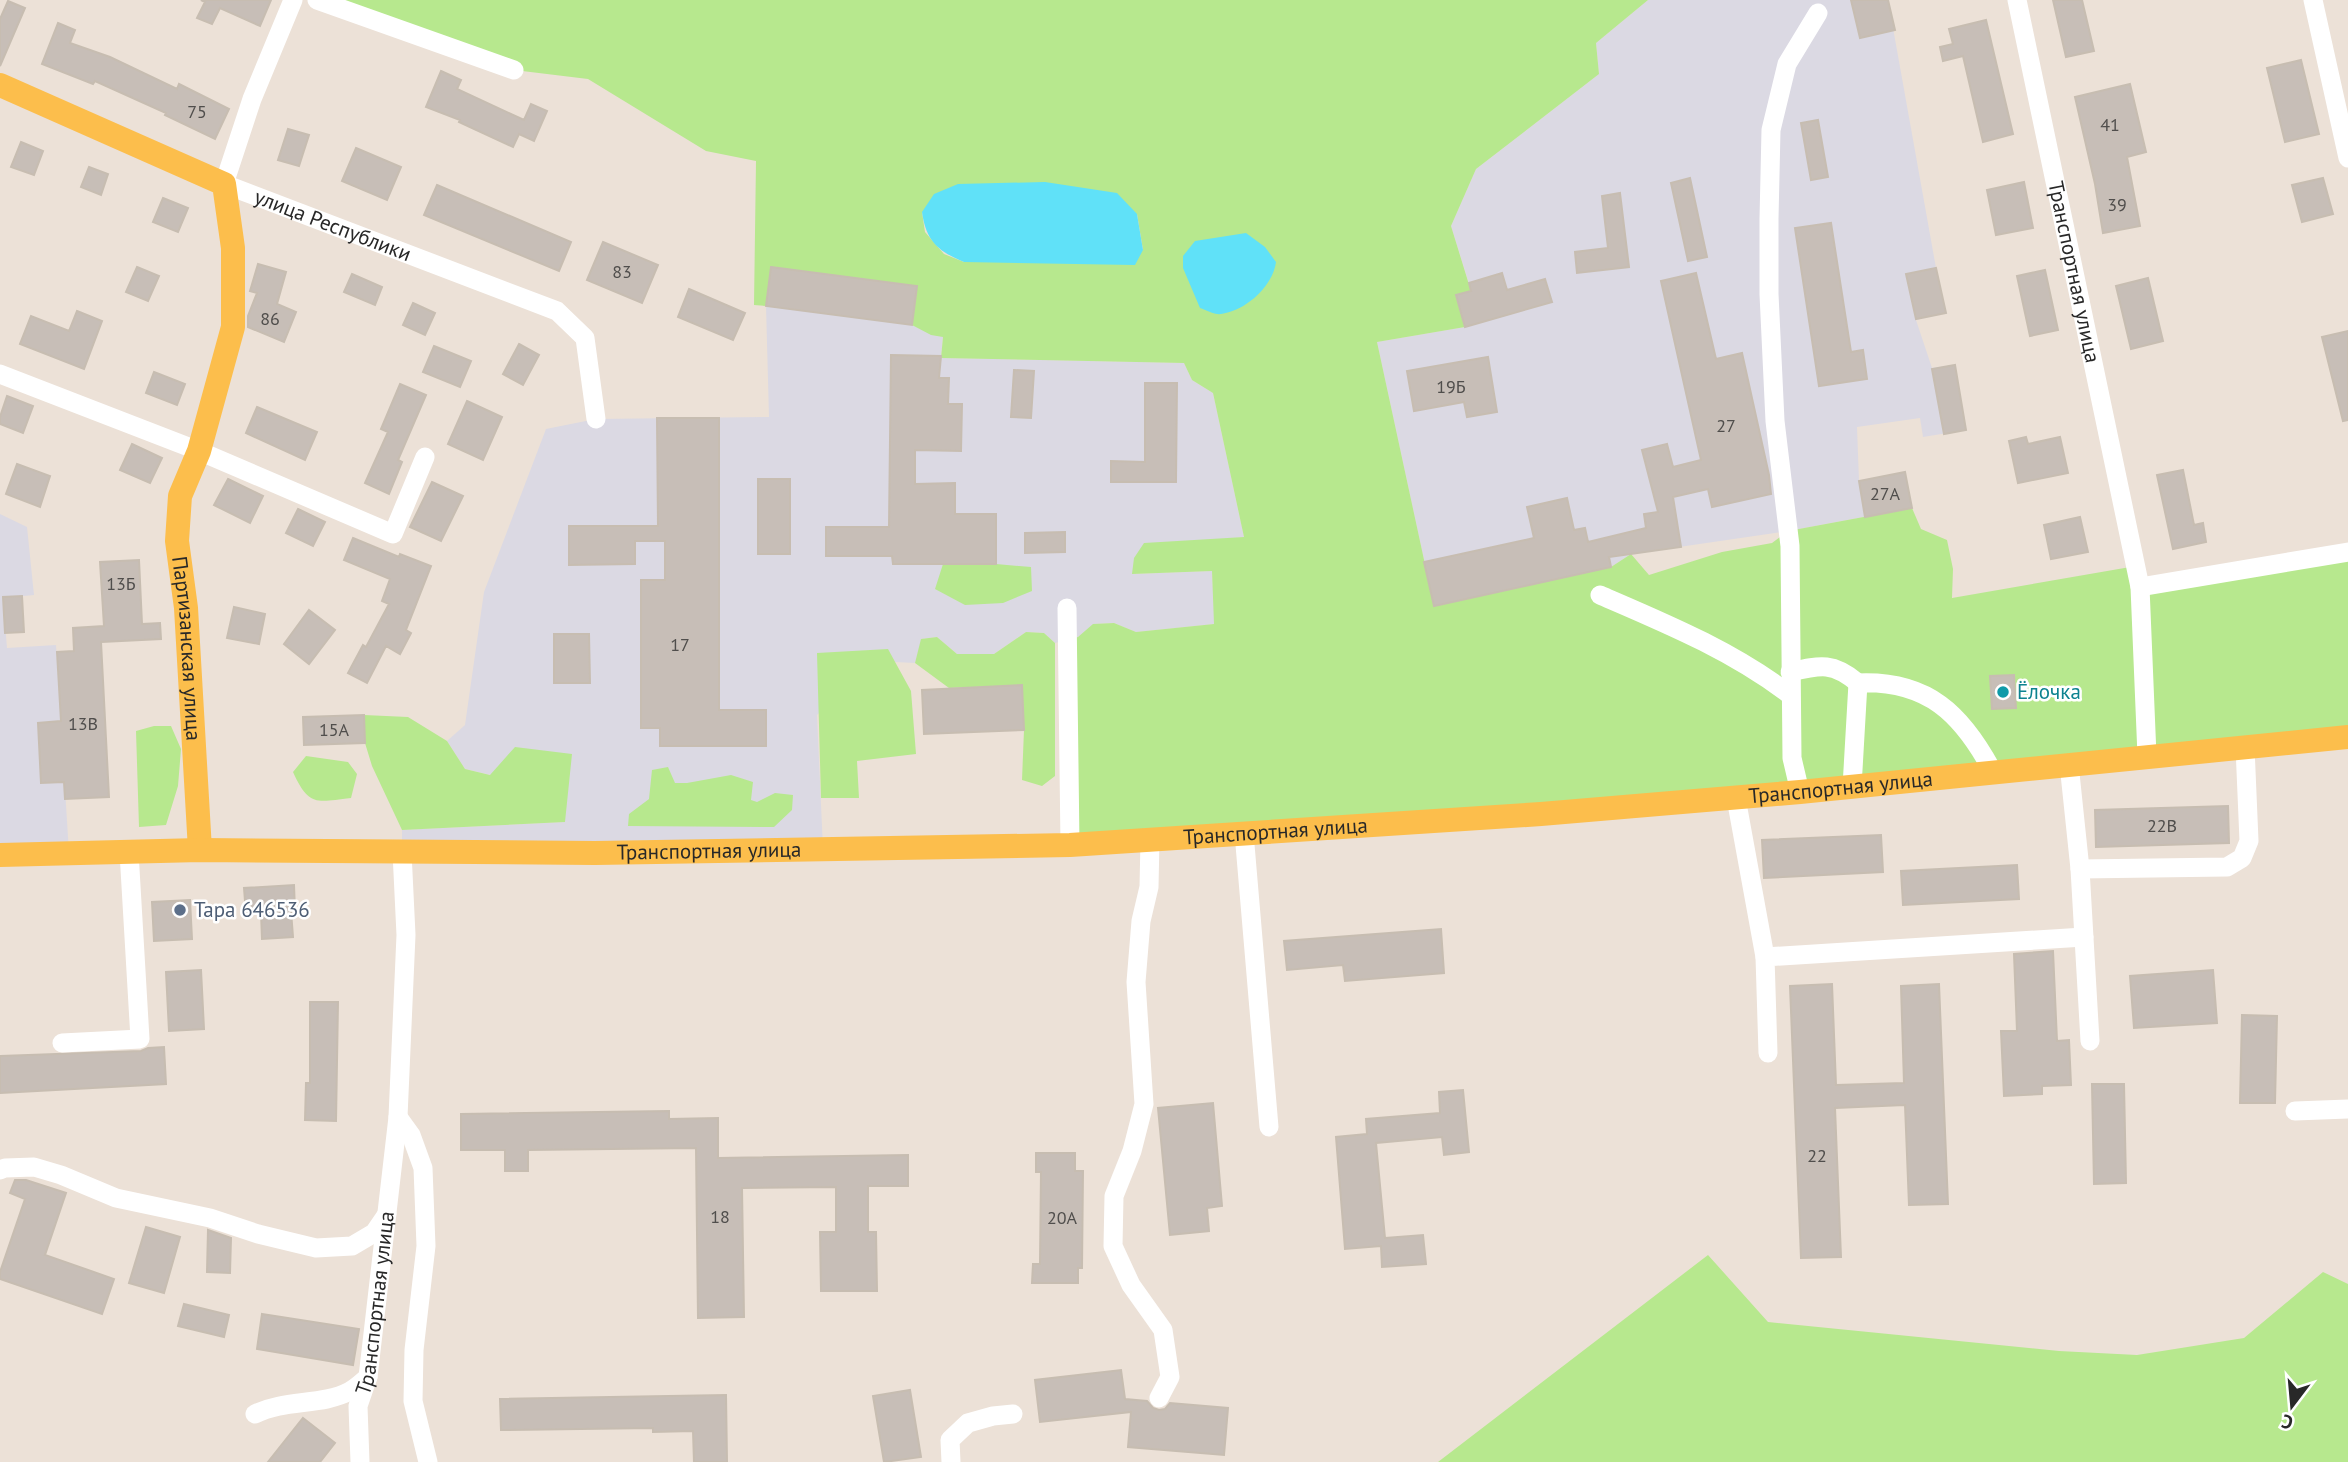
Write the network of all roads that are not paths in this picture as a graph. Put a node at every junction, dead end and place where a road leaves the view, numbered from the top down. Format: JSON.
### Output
{"nodes":[{"id":1,"x":293,"y":0,"type":"edge"},
{"id":2,"x":317,"y":0,"type":"edge"},
{"id":3,"x":2017,"y":0,"type":"edge"},
{"id":4,"x":2313,"y":0,"type":"edge"},
{"id":5,"x":1818,"y":13,"type":"dead end"},
{"id":6,"x":514,"y":70,"type":"dead end"},
{"id":7,"x":0,"y":85,"type":"edge"},
{"id":8,"x":2348,"y":158,"type":"edge"},
{"id":9,"x":224,"y":184,"type":"junction"},
{"id":10,"x":0,"y":374,"type":"edge"},
{"id":11,"x":596,"y":419,"type":"dead end"},
{"id":12,"x":198,"y":450,"type":"junction"},
{"id":13,"x":425,"y":457,"type":"dead end"},
{"id":14,"x":2348,"y":552,"type":"edge"},
{"id":15,"x":2140,"y":587,"type":"junction"},
{"id":16,"x":1600,"y":595,"type":"dead end"},
{"id":17,"x":1067,"y":608,"type":"dead end"},
{"id":18,"x":1790,"y":672,"type":"junction"},
{"id":19,"x":1858,"y":683,"type":"junction"},
{"id":20,"x":1790,"y":695,"type":"junction"},
{"id":21,"x":2348,"y":737,"type":"edge"},
{"id":22,"x":2245,"y":747,"type":"junction"},
{"id":23,"x":2147,"y":757,"type":"junction"},
{"id":24,"x":2069,"y":764,"type":"junction"},
{"id":25,"x":1993,"y":772,"type":"junction"},
{"id":26,"x":1852,"y":787,"type":"junction"},
{"id":27,"x":1800,"y":792,"type":"junction"},
{"id":28,"x":1736,"y":798,"type":"junction"},
{"id":29,"x":1244,"y":833,"type":"junction"},
{"id":30,"x":1150,"y":840,"type":"junction"},
{"id":31,"x":1070,"y":845,"type":"junction"},
{"id":32,"x":200,"y":850,"type":"junction"},
{"id":33,"x":129,"y":852,"type":"junction"},
{"id":34,"x":402,"y":852,"type":"junction"},
{"id":35,"x":0,"y":855,"type":"edge"},
{"id":36,"x":2080,"y":869,"type":"junction"},
{"id":37,"x":2084,"y":937,"type":"junction"},
{"id":38,"x":1765,"y":957,"type":"junction"},
{"id":39,"x":2090,"y":1041,"type":"dead end"},
{"id":40,"x":62,"y":1043,"type":"dead end"},
{"id":41,"x":1769,"y":1053,"type":"dead end"},
{"id":42,"x":2348,"y":1109,"type":"edge"},
{"id":43,"x":2295,"y":1111,"type":"dead end"},
{"id":44,"x":398,"y":1117,"type":"junction"},
{"id":45,"x":1269,"y":1127,"type":"dead end"},
{"id":46,"x":0,"y":1170,"type":"edge"},
{"id":47,"x":388,"y":1213,"type":"junction"},
{"id":48,"x":368,"y":1377,"type":"junction"},
{"id":49,"x":1159,"y":1398,"type":"dead end"},
{"id":50,"x":255,"y":1414,"type":"dead end"},
{"id":51,"x":1013,"y":1414,"type":"dead end"},
{"id":52,"x":360,"y":1462,"type":"edge"},
{"id":53,"x":428,"y":1462,"type":"edge"},
{"id":54,"x":951,"y":1462,"type":"edge"}],
"edges":[{"from":1,"to":9,"type":"street","name":"Партизанская улица"},
{"from":2,"to":6,"type":"street"},
{"from":3,"to":15,"type":"street","name":"Транспортная улица"},
{"from":4,"to":8,"type":"street"},
{"from":5,"to":18,"type":"street"},
{"from":7,"to":9,"type":"main road","name":"улица Республики"},
{"from":9,"to":11,"type":"street","name":"улица Республики"},
{"from":9,"to":12,"type":"main road","name":"Партизанская улица"},
{"from":10,"to":12,"type":"street"},
{"from":12,"to":13,"type":"street"},
{"from":12,"to":32,"type":"main road","name":"Партизанская улица"},
{"from":14,"to":15,"type":"street"},
{"from":15,"to":23,"type":"street","name":"Транспортная улица"},
{"from":16,"to":20,"type":"street"},
{"from":17,"to":31,"type":"street"},
{"from":18,"to":19,"type":"street"},
{"from":18,"to":20,"type":"street"},
{"from":19,"to":25,"type":"street"},
{"from":19,"to":26,"type":"street"},
{"from":20,"to":27,"type":"street"},
{"from":21,"to":22,"type":"main road","name":"Транспортная улица"},
{"from":22,"to":23,"type":"main road","name":"Транспортная улица"},
{"from":22,"to":36,"type":"street"},
{"from":23,"to":24,"type":"main road","name":"Транспортная улица"},
{"from":24,"to":25,"type":"main road","name":"Транспортная улица"},
{"from":24,"to":36,"type":"street"},
{"from":25,"to":26,"type":"main road","name":"Транспортная улица"},
{"from":26,"to":27,"type":"main road","name":"Транспортная улица"},
{"from":27,"to":28,"type":"main road","name":"Транспортная улица"},
{"from":28,"to":29,"type":"main road","name":"Транспортная улица"},
{"from":28,"to":38,"type":"street"},
{"from":29,"to":30,"type":"main road","name":"Транспортная улица"},
{"from":29,"to":45,"type":"street"},
{"from":30,"to":31,"type":"main road","name":"Транспортная улица"},
{"from":30,"to":49,"type":"street"},
{"from":31,"to":34,"type":"main road","name":"Транспортная улица"},
{"from":32,"to":33,"type":"main road","name":"Транспортная улица"},
{"from":32,"to":34,"type":"main road","name":"Транспортная улица"},
{"from":33,"to":35,"type":"main road","name":"Транспортная улица"},
{"from":33,"to":40,"type":"street"},
{"from":34,"to":44,"type":"street","name":"Транспортная улица"},
{"from":36,"to":37,"type":"street"},
{"from":37,"to":38,"type":"street"},
{"from":37,"to":39,"type":"street"},
{"from":38,"to":41,"type":"street"},
{"from":42,"to":43,"type":"street"},
{"from":44,"to":47,"type":"street","name":"Транспортная улица"},
{"from":44,"to":53,"type":"street"},
{"from":46,"to":47,"type":"street"},
{"from":47,"to":48,"type":"street","name":"Транспортная улица"},
{"from":48,"to":50,"type":"street"},
{"from":48,"to":52,"type":"street","name":"Транспортная улица"},
{"from":51,"to":54,"type":"street"}]}
